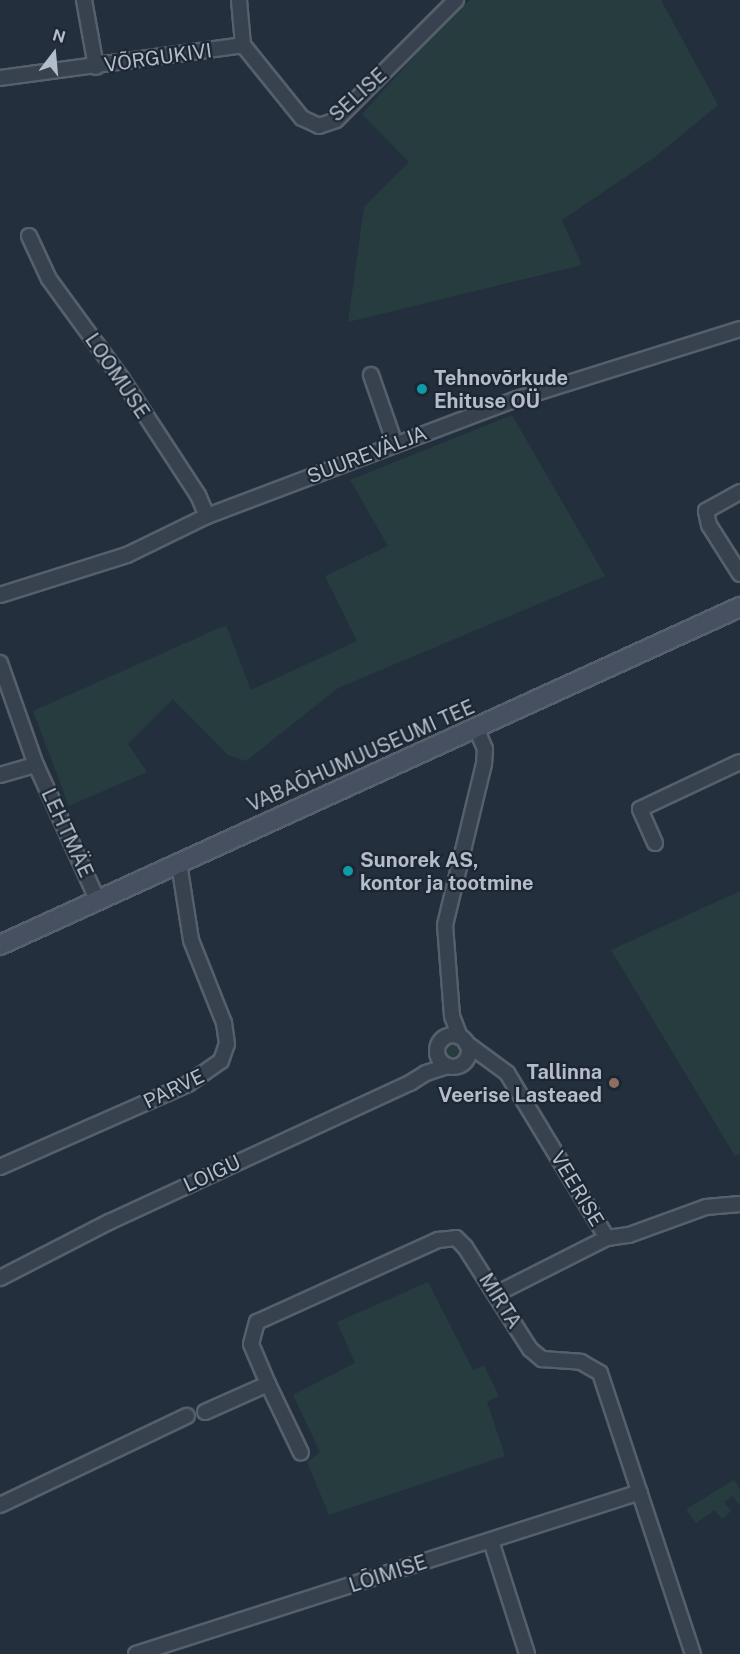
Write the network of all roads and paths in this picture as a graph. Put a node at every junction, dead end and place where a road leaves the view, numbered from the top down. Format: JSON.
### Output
{"nodes":[{"id":1,"x":84,"y":0,"type":"edge"},
{"id":2,"x":239,"y":0,"type":"edge"},
{"id":3,"x":456,"y":0,"type":"edge"},
{"id":4,"x":243,"y":45,"type":"junction"},
{"id":5,"x":96,"y":67,"type":"junction"},
{"id":6,"x":0,"y":78,"type":"edge"},
{"id":7,"x":29,"y":236,"type":"dead end"},
{"id":8,"x":740,"y":329,"type":"edge"},
{"id":9,"x":371,"y":375,"type":"dead end"},
{"id":10,"x":394,"y":444,"type":"junction"},
{"id":11,"x":740,"y":492,"type":"edge"},
{"id":12,"x":207,"y":516,"type":"junction"},
{"id":13,"x":740,"y":574,"type":"edge"},
{"id":14,"x":0,"y":595,"type":"edge"},
{"id":15,"x":740,"y":607,"type":"edge"},
{"id":16,"x":0,"y":663,"type":"edge"},
{"id":17,"x":476,"y":728,"type":"junction"},
{"id":18,"x":740,"y":762,"type":"edge"},
{"id":19,"x":36,"y":765,"type":"junction"},
{"id":20,"x":0,"y":775,"type":"edge"},
{"id":21,"x":655,"y":843,"type":"dead end"},
{"id":22,"x":179,"y":863,"type":"junction"},
{"id":23,"x":98,"y":901,"type":"junction"},
{"id":24,"x":0,"y":945,"type":"edge"},
{"id":25,"x":452,"y":1016,"type":"junction"},
{"id":26,"x":442,"y":1040,"type":"junction"},
{"id":27,"x":463,"y":1040,"type":"junction"},
{"id":28,"x":437,"y":1054,"type":"junction"},
{"id":29,"x":488,"y":1057,"type":"junction"},
{"id":30,"x":464,"y":1062,"type":"junction"},
{"id":31,"x":448,"y":1066,"type":"junction"},
{"id":32,"x":426,"y":1072,"type":"junction"},
{"id":33,"x":0,"y":1167,"type":"edge"},
{"id":34,"x":740,"y":1204,"type":"edge"},
{"id":35,"x":607,"y":1238,"type":"junction"},
{"id":36,"x":0,"y":1278,"type":"edge"},
{"id":37,"x":496,"y":1294,"type":"junction"},
{"id":38,"x":268,"y":1384,"type":"junction"},
{"id":39,"x":205,"y":1412,"type":"dead end"},
{"id":40,"x":187,"y":1416,"type":"dead end"},
{"id":41,"x":301,"y":1453,"type":"dead end"},
{"id":42,"x":640,"y":1492,"type":"junction"},
{"id":43,"x":0,"y":1505,"type":"edge"},
{"id":44,"x":491,"y":1541,"type":"junction"},
{"id":45,"x":136,"y":1654,"type":"edge"},
{"id":46,"x":527,"y":1654,"type":"edge"},
{"id":47,"x":693,"y":1654,"type":"edge"}],
"edges":[{"from":1,"to":5,"type":"street"},
{"from":2,"to":4,"type":"street"},
{"from":3,"to":4,"type":"street","name":"SELISE"},
{"from":4,"to":5,"type":"street","name":"VÕRGUKIVI"},
{"from":5,"to":6,"type":"street","name":"VÕRGUKIVI"},
{"from":7,"to":12,"type":"street","name":"LOOMUSE"},
{"from":8,"to":10,"type":"street","name":"SUUREVÄLJA"},
{"from":9,"to":10,"type":"street"},
{"from":10,"to":12,"type":"street","name":"SUUREVÄLJA"},
{"from":11,"to":13,"type":"street"},
{"from":12,"to":14,"type":"street","name":"SUUREVÄLJA"},
{"from":15,"to":17,"type":"street","name":"VABAÕHUMUUSEUMI TEE"},
{"from":16,"to":19,"type":"street","name":"LEHTMÄE"},
{"from":17,"to":22,"type":"street","name":"VABAÕHUMUUSEUMI TEE"},
{"from":17,"to":25,"type":"street"},
{"from":18,"to":21,"type":"street"},
{"from":19,"to":20,"type":"street","name":"LEHTMÄE"},
{"from":19,"to":23,"type":"street","name":"LEHTMÄE"},
{"from":22,"to":23,"type":"street","name":"VABAÕHUMUUSEUMI TEE"},
{"from":22,"to":33,"type":"street","name":"PARVE"},
{"from":23,"to":24,"type":"street","name":"VABAÕHUMUUSEUMI TEE"},
{"from":25,"to":26,"type":"street"},
{"from":25,"to":27,"type":"street"},
{"from":26,"to":27,"type":"street"},
{"from":26,"to":28,"type":"street"},
{"from":27,"to":29,"type":"street","name":"VEERISE"},
{"from":27,"to":30,"type":"street"},
{"from":28,"to":31,"type":"street"},
{"from":28,"to":32,"type":"street","name":"LOIGU"},
{"from":29,"to":30,"type":"street"},
{"from":29,"to":35,"type":"street","name":"VEERISE"},
{"from":30,"to":31,"type":"street"},
{"from":31,"to":32,"type":"street","name":"LOIGU"},
{"from":32,"to":36,"type":"street","name":"LOIGU"},
{"from":34,"to":35,"type":"street","name":"VEERISE"},
{"from":35,"to":37,"type":"street"},
{"from":37,"to":38,"type":"street","name":"MIRTA"},
{"from":37,"to":42,"type":"street","name":"MIRTA"},
{"from":38,"to":39,"type":"street"},
{"from":38,"to":41,"type":"street"},
{"from":40,"to":43,"type":"street"},
{"from":42,"to":44,"type":"street","name":"LÕIMISE"},
{"from":42,"to":47,"type":"street","name":"MIRTA"},
{"from":44,"to":45,"type":"street","name":"LÕIMISE"},
{"from":44,"to":46,"type":"street"}]}
